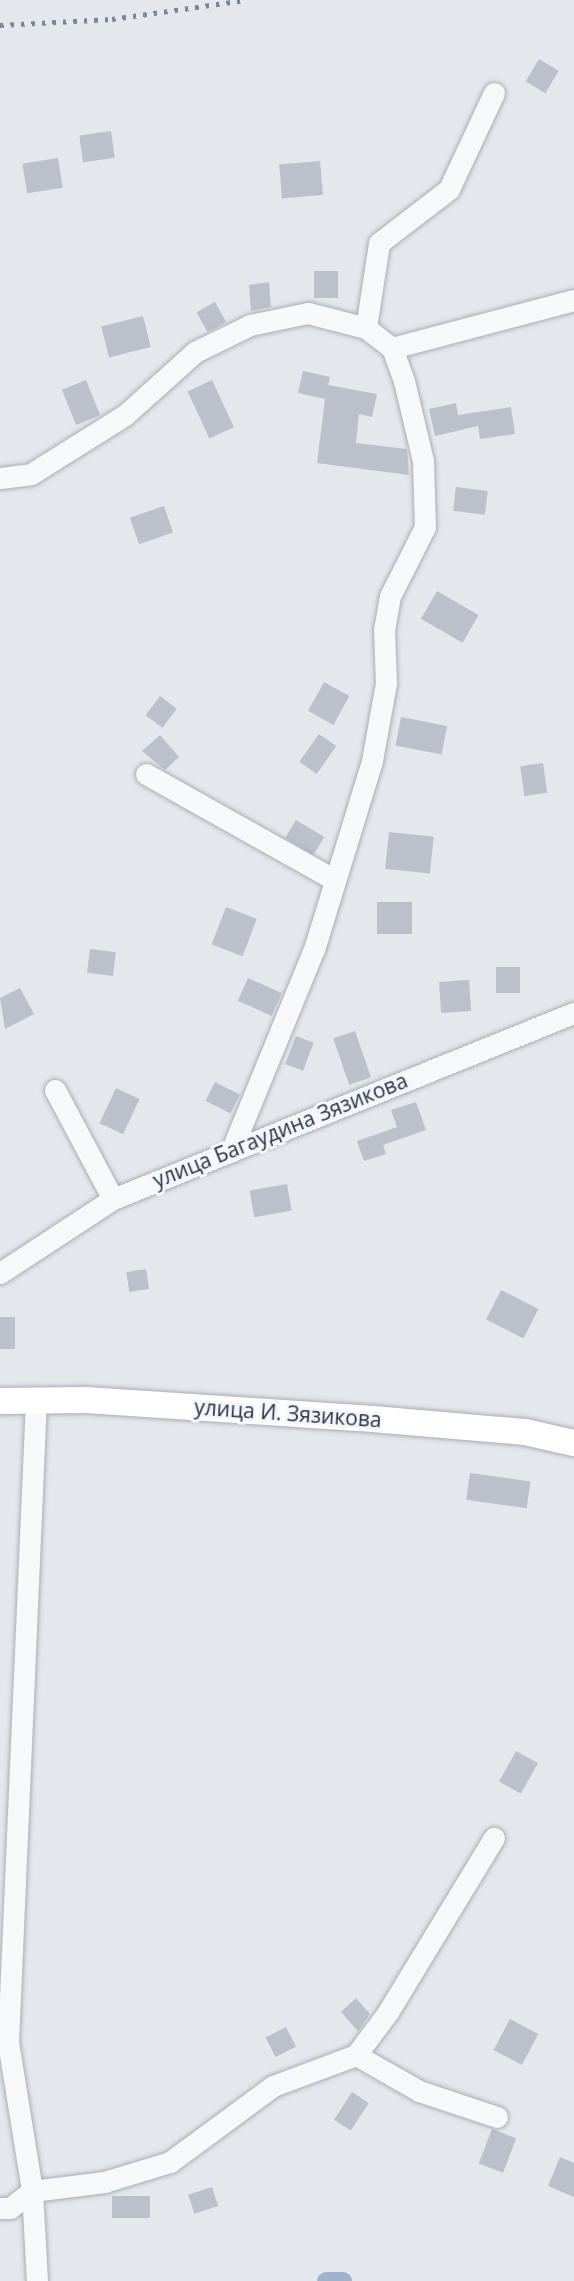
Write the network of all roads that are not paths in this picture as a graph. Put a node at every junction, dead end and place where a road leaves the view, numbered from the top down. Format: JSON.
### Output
{"nodes":[{"id":1,"x":494,"y":93,"type":"dead end"},
{"id":2,"x":574,"y":300,"type":"edge"},
{"id":3,"x":366,"y":328,"type":"junction"},
{"id":4,"x":392,"y":348,"type":"junction"},
{"id":5,"x":0,"y":478,"type":"edge"},
{"id":6,"x":146,"y":774,"type":"dead end"},
{"id":7,"x":335,"y":880,"type":"junction"},
{"id":8,"x":574,"y":1013,"type":"edge"},
{"id":9,"x":55,"y":1090,"type":"dead end"},
{"id":10,"x":231,"y":1151,"type":"junction"},
{"id":11,"x":113,"y":1199,"type":"junction"},
{"id":12,"x":0,"y":1273,"type":"edge"},
{"id":13,"x":36,"y":1399,"type":"junction"},
{"id":14,"x":0,"y":1401,"type":"edge"},
{"id":15,"x":574,"y":1443,"type":"edge"},
{"id":16,"x":494,"y":1838,"type":"dead end"},
{"id":17,"x":356,"y":2055,"type":"junction"},
{"id":18,"x":497,"y":2117,"type":"dead end"},
{"id":19,"x":32,"y":2191,"type":"junction"},
{"id":20,"x":0,"y":2208,"type":"edge"},
{"id":21,"x":37,"y":2281,"type":"edge"}],
"edges":[{"from":1,"to":3,"type":"street"},
{"from":2,"to":4,"type":"street"},
{"from":3,"to":4,"type":"street"},
{"from":3,"to":5,"type":"street"},
{"from":4,"to":7,"type":"street"},
{"from":6,"to":7,"type":"street"},
{"from":7,"to":10,"type":"street"},
{"from":8,"to":10,"type":"street","name":"улица Багаудина Зязикова"},
{"from":9,"to":11,"type":"street"},
{"from":10,"to":11,"type":"street","name":"улица Багаудина Зязикова"},
{"from":11,"to":12,"type":"street","name":"улица Багаудина Зязикова"},
{"from":13,"to":14,"type":"main road","name":"улица И. Зязикова"},
{"from":13,"to":15,"type":"main road","name":"улица И. Зязикова"},
{"from":13,"to":19,"type":"street"},
{"from":16,"to":17,"type":"street"},
{"from":17,"to":18,"type":"street"},
{"from":17,"to":19,"type":"street"},
{"from":19,"to":20,"type":"street"},
{"from":19,"to":21,"type":"street"}]}
